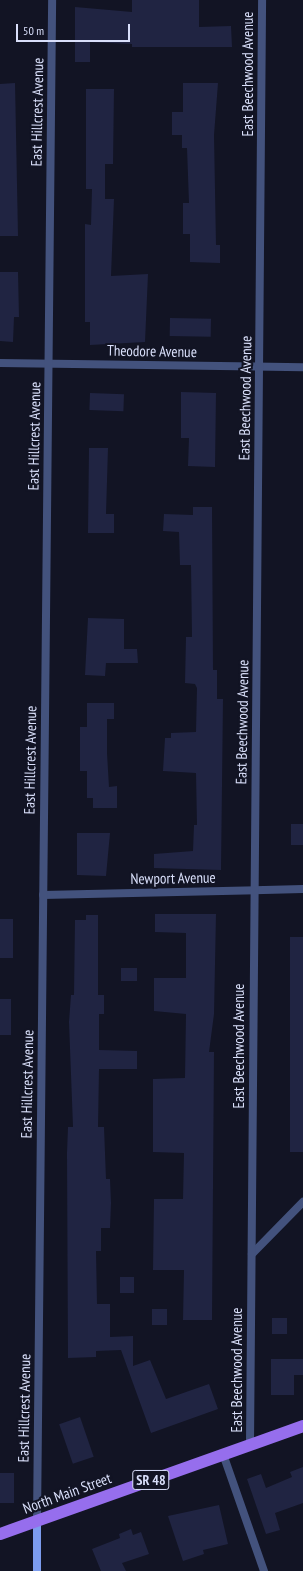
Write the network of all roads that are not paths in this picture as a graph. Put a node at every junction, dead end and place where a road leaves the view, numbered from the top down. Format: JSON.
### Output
{"nodes":[{"id":1,"x":52,"y":0,"type":"edge"},
{"id":2,"x":262,"y":0,"type":"edge"},
{"id":3,"x":0,"y":363,"type":"edge"},
{"id":4,"x":48,"y":363,"type":"junction"},
{"id":5,"x":260,"y":366,"type":"junction"},
{"id":6,"x":303,"y":367,"type":"edge"},
{"id":7,"x":303,"y":889,"type":"edge"},
{"id":8,"x":255,"y":890,"type":"junction"},
{"id":9,"x":43,"y":895,"type":"junction"},
{"id":10,"x":303,"y":1202,"type":"edge"},
{"id":11,"x":252,"y":1254,"type":"junction"},
{"id":12,"x":303,"y":1426,"type":"edge"},
{"id":13,"x":250,"y":1444,"type":"junction"},
{"id":14,"x":223,"y":1454,"type":"junction"},
{"id":15,"x":37,"y":1521,"type":"junction"},
{"id":16,"x":0,"y":1534,"type":"edge"},
{"id":17,"x":37,"y":1571,"type":"edge"},
{"id":18,"x":264,"y":1571,"type":"edge"}],
"edges":[{"from":1,"to":4,"type":"street","name":"East Hillcrest Avenue"},
{"from":2,"to":5,"type":"street","name":"East Beechwood Avenue"},
{"from":3,"to":4,"type":"street","name":"Theodore Avenue"},
{"from":4,"to":5,"type":"street","name":"Theodore Avenue"},
{"from":4,"to":9,"type":"street","name":"East Hillcrest Avenue"},
{"from":5,"to":6,"type":"street","name":"Theodore Avenue"},
{"from":5,"to":8,"type":"street","name":"East Beechwood Avenue"},
{"from":7,"to":8,"type":"street","name":"Newport Avenue"},
{"from":8,"to":9,"type":"street","name":"Newport Avenue"},
{"from":8,"to":11,"type":"street","name":"East Beechwood Avenue"},
{"from":9,"to":15,"type":"street","name":"East Hillcrest Avenue"},
{"from":10,"to":11,"type":"street"},
{"from":11,"to":13,"type":"street","name":"East Beechwood Avenue"},
{"from":12,"to":13,"type":"main road","name":"North Main Street","number":"SR 48"},
{"from":13,"to":14,"type":"main road","name":"North Main Street","number":"SR 48"},
{"from":14,"to":15,"type":"main road","name":"North Main Street","number":"SR 48"},
{"from":14,"to":18,"type":"street"},
{"from":15,"to":16,"type":"main road","name":"North Main Street","number":"SR 48"},
{"from":15,"to":17,"type":"street"}]}
